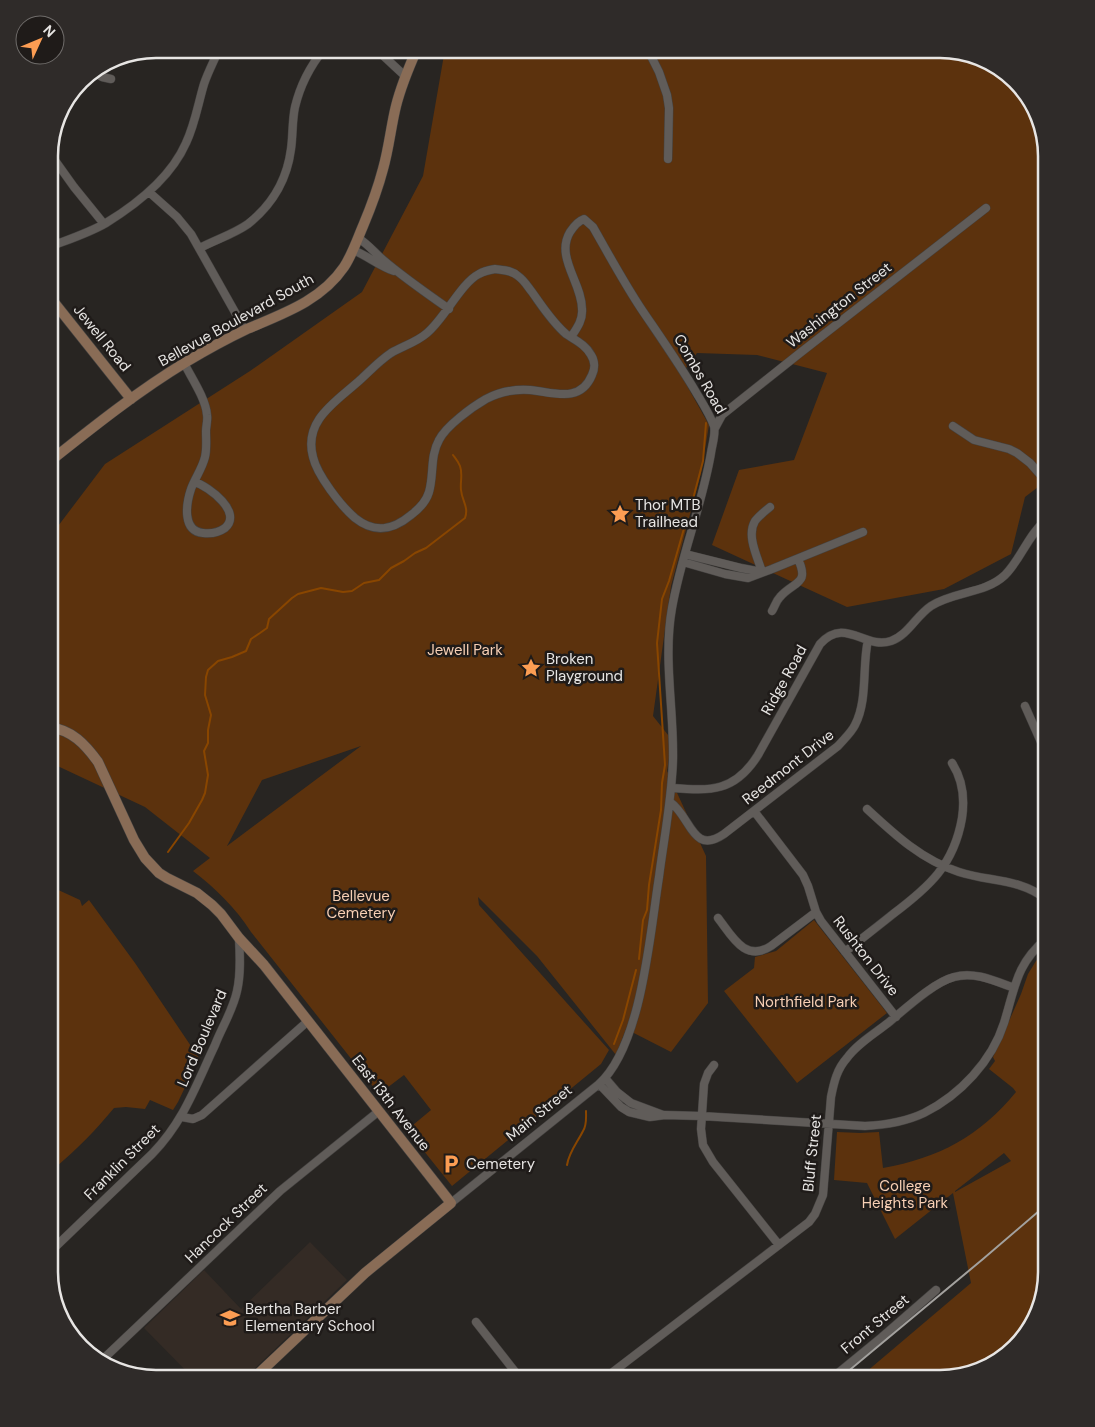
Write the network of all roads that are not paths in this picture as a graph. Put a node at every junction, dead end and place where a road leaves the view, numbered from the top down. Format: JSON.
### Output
{"nodes":[{"id":1,"x":215,"y":58,"type":"edge"},
{"id":2,"x":318,"y":58,"type":"edge"},
{"id":3,"x":386,"y":58,"type":"edge"},
{"id":4,"x":413,"y":58,"type":"edge"},
{"id":5,"x":653,"y":58,"type":"edge"},
{"id":6,"x":99,"y":76,"type":"edge"},
{"id":7,"x":405,"y":76,"type":"junction"},
{"id":8,"x":111,"y":79,"type":"dead end"},
{"id":9,"x":668,"y":160,"type":"dead end"},
{"id":10,"x":58,"y":165,"type":"edge"},
{"id":11,"x":149,"y":192,"type":"junction"},
{"id":12,"x":986,"y":208,"type":"dead end"},
{"id":13,"x":104,"y":224,"type":"junction"},
{"id":14,"x":358,"y":238,"type":"junction"},
{"id":15,"x":58,"y":243,"type":"edge"},
{"id":16,"x":200,"y":248,"type":"junction"},
{"id":17,"x":353,"y":250,"type":"junction"},
{"id":18,"x":401,"y":274,"type":"junction"},
{"id":19,"x":58,"y":307,"type":"edge"},
{"id":20,"x":449,"y":309,"type":"junction"},
{"id":21,"x":245,"y":330,"type":"junction"},
{"id":22,"x":571,"y":337,"type":"junction"},
{"id":23,"x":184,"y":363,"type":"junction"},
{"id":24,"x":131,"y":399,"type":"junction"},
{"id":25,"x":953,"y":426,"type":"dead end"},
{"id":26,"x":715,"y":428,"type":"junction"},
{"id":27,"x":58,"y":455,"type":"edge"},
{"id":28,"x":1038,"y":472,"type":"edge"},
{"id":29,"x":195,"y":482,"type":"junction"},
{"id":30,"x":770,"y":507,"type":"dead end"},
{"id":31,"x":1038,"y":529,"type":"edge"},
{"id":32,"x":863,"y":532,"type":"dead end"},
{"id":33,"x":685,"y":554,"type":"junction"},
{"id":34,"x":798,"y":559,"type":"junction"},
{"id":35,"x":683,"y":562,"type":"junction"},
{"id":36,"x":762,"y":572,"type":"junction"},
{"id":37,"x":772,"y":611,"type":"dead end"},
{"id":38,"x":868,"y":640,"type":"junction"},
{"id":39,"x":1025,"y":706,"type":"dead end"},
{"id":40,"x":58,"y":728,"type":"edge"},
{"id":41,"x":1038,"y":734,"type":"edge"},
{"id":42,"x":952,"y":763,"type":"dead end"},
{"id":43,"x":672,"y":788,"type":"junction"},
{"id":44,"x":670,"y":802,"type":"junction"},
{"id":45,"x":868,"y":809,"type":"dead end"},
{"id":46,"x":754,"y":811,"type":"junction"},
{"id":47,"x":944,"y":867,"type":"junction"},
{"id":48,"x":1038,"y":894,"type":"edge"},
{"id":49,"x":816,"y":912,"type":"junction"},
{"id":50,"x":718,"y":918,"type":"dead end"},
{"id":51,"x":239,"y":938,"type":"junction"},
{"id":52,"x":1038,"y":946,"type":"edge"},
{"id":53,"x":845,"y":952,"type":"junction"},
{"id":54,"x":1014,"y":988,"type":"junction"},
{"id":55,"x":896,"y":1017,"type":"junction"},
{"id":56,"x":308,"y":1021,"type":"junction"},
{"id":57,"x":714,"y":1065,"type":"dead end"},
{"id":58,"x":602,"y":1081,"type":"junction"},
{"id":59,"x":378,"y":1112,"type":"junction"},
{"id":60,"x":182,"y":1116,"type":"junction"},
{"id":61,"x":701,"y":1116,"type":"junction"},
{"id":62,"x":829,"y":1125,"type":"junction"},
{"id":63,"x":451,"y":1203,"type":"junction"},
{"id":64,"x":58,"y":1244,"type":"edge"},
{"id":65,"x":779,"y":1245,"type":"junction"},
{"id":66,"x":936,"y":1290,"type":"dead end"},
{"id":67,"x":476,"y":1322,"type":"dead end"},
{"id":68,"x":106,"y":1356,"type":"edge"},
{"id":69,"x":265,"y":1370,"type":"edge"},
{"id":70,"x":514,"y":1370,"type":"edge"},
{"id":71,"x":615,"y":1370,"type":"edge"},
{"id":72,"x":842,"y":1370,"type":"edge"}],
"edges":[{"from":1,"to":11,"type":"street"},
{"from":2,"to":16,"type":"street"},
{"from":3,"to":7,"type":"street"},
{"from":4,"to":7,"type":"street","name":"Bellevue Boulevard South"},
{"from":5,"to":9,"type":"street"},
{"from":6,"to":8,"type":"street"},
{"from":7,"to":14,"type":"street","name":"Bellevue Boulevard South"},
{"from":10,"to":13,"type":"street"},
{"from":11,"to":13,"type":"street"},
{"from":11,"to":16,"type":"street"},
{"from":12,"to":26,"type":"street","name":"Washington Street"},
{"from":13,"to":15,"type":"street"},
{"from":14,"to":17,"type":"street","name":"Bellevue Boulevard South"},
{"from":14,"to":18,"type":"street"},
{"from":16,"to":21,"type":"street"},
{"from":17,"to":18,"type":"street"},
{"from":17,"to":21,"type":"street","name":"Bellevue Boulevard South"},
{"from":18,"to":20,"type":"street"},
{"from":19,"to":24,"type":"street","name":"Jewell Road"},
{"from":20,"to":22,"type":"street"},
{"from":20,"to":22,"type":"street"},
{"from":21,"to":23,"type":"street","name":"Bellevue Boulevard South"},
{"from":22,"to":26,"type":"street","name":"Combs Road"},
{"from":23,"to":24,"type":"street","name":"Bellevue Boulevard South"},
{"from":23,"to":29,"type":"street"},
{"from":24,"to":27,"type":"street","name":"Bellevue Boulevard South"},
{"from":25,"to":28,"type":"street"},
{"from":26,"to":33,"type":"street","name":"Combs Road"},
{"from":29,"to":29,"type":"street"},
{"from":30,"to":36,"type":"street"},
{"from":31,"to":38,"type":"street","name":"Ridge Road"},
{"from":32,"to":34,"type":"street"},
{"from":33,"to":35,"type":"street","name":"Combs Road"},
{"from":33,"to":36,"type":"street"},
{"from":34,"to":36,"type":"street"},
{"from":34,"to":37,"type":"street"},
{"from":35,"to":36,"type":"street"},
{"from":35,"to":43,"type":"street","name":"Combs Road"},
{"from":38,"to":43,"type":"street","name":"Ridge Road"},
{"from":38,"to":46,"type":"street","name":"Reedmont Drive"},
{"from":39,"to":41,"type":"street"},
{"from":40,"to":51,"type":"street"},
{"from":42,"to":47,"type":"street"},
{"from":43,"to":44,"type":"street","name":"Combs Road"},
{"from":44,"to":46,"type":"street","name":"Reedmont Drive"},
{"from":44,"to":58,"type":"street","name":"Main Street"},
{"from":45,"to":47,"type":"street"},
{"from":46,"to":49,"type":"street","name":"Rushton Drive"},
{"from":47,"to":48,"type":"street"},
{"from":47,"to":53,"type":"street"},
{"from":49,"to":50,"type":"street"},
{"from":49,"to":53,"type":"street","name":"Rushton Drive"},
{"from":51,"to":56,"type":"street","name":"East 13th Avenue"},
{"from":51,"to":60,"type":"street","name":"Lord Boulevard"},
{"from":52,"to":54,"type":"street"},
{"from":53,"to":55,"type":"street","name":"Rushton Drive"},
{"from":54,"to":55,"type":"street","name":"Bluff Street"},
{"from":54,"to":62,"type":"street"},
{"from":55,"to":62,"type":"street","name":"Bluff Street"},
{"from":56,"to":59,"type":"street","name":"East 13th Avenue"},
{"from":56,"to":60,"type":"street"},
{"from":57,"to":61,"type":"street"},
{"from":58,"to":61,"type":"street"},
{"from":58,"to":63,"type":"street","name":"Main Street"},
{"from":59,"to":63,"type":"street","name":"East 13th Avenue"},
{"from":59,"to":68,"type":"street","name":"Hancock Street"},
{"from":60,"to":64,"type":"street","name":"Franklin Street"},
{"from":61,"to":62,"type":"street"},
{"from":61,"to":65,"type":"street"},
{"from":62,"to":65,"type":"street","name":"Bluff Street"},
{"from":63,"to":69,"type":"street","name":"Main Street"},
{"from":65,"to":71,"type":"street","name":"Bluff Street"},
{"from":66,"to":72,"type":"street","name":"Front Street"},
{"from":67,"to":70,"type":"street"}]}
